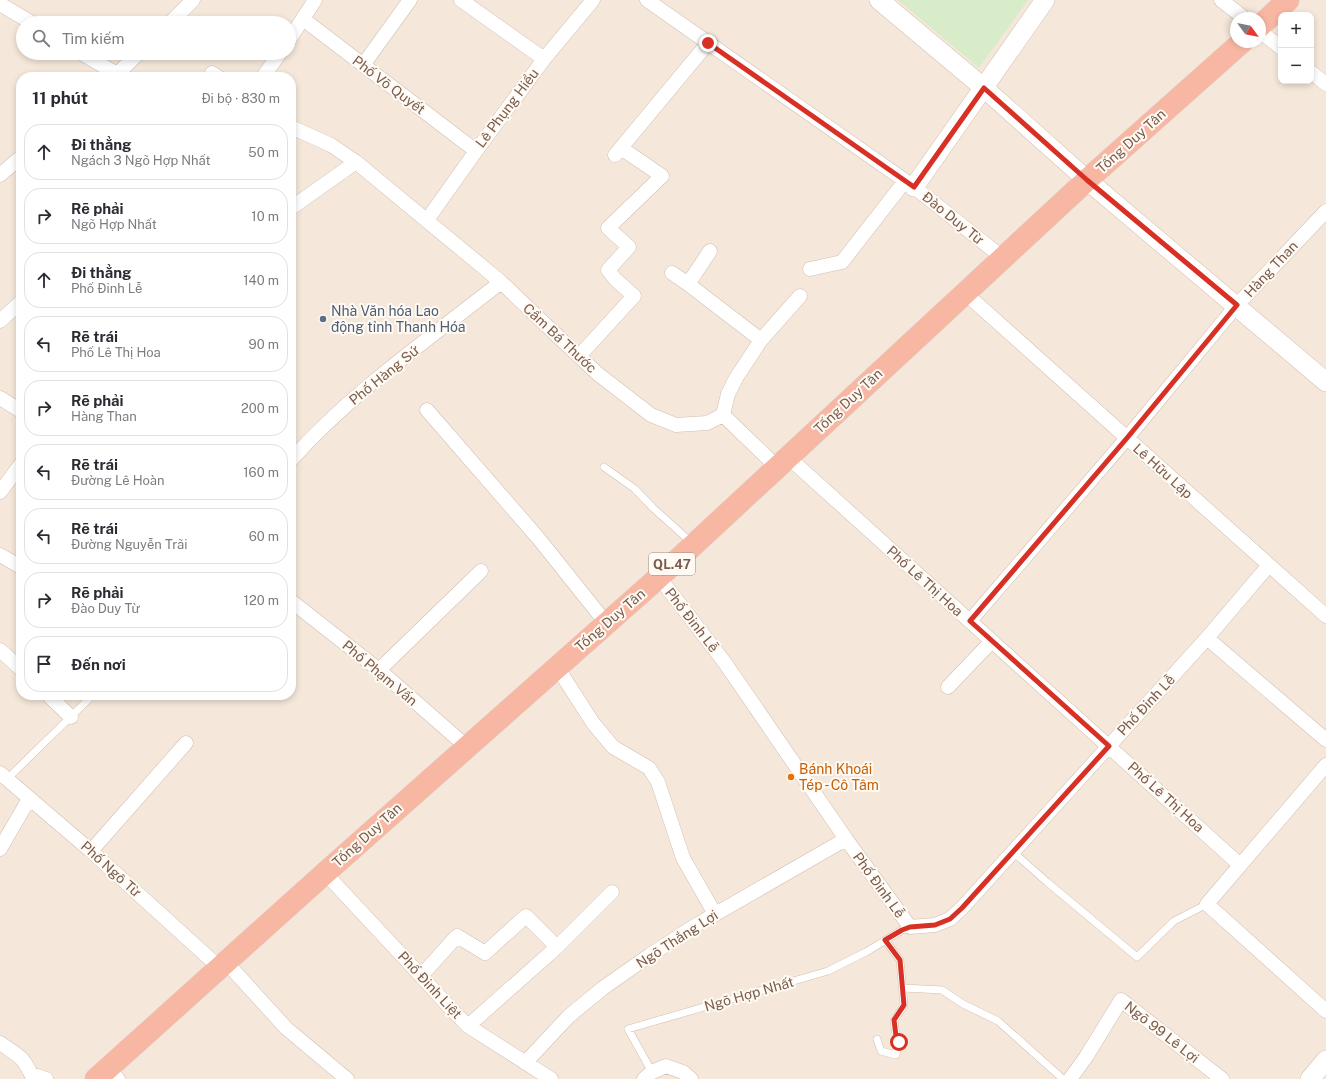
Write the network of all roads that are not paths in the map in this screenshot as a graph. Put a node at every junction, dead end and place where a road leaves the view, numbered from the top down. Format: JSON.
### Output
{"nodes":[{"id":1,"x":193,"y":0,"type":"edge"},
{"id":2,"x":316,"y":0,"type":"edge"},
{"id":3,"x":410,"y":0,"type":"edge"},
{"id":4,"x":461,"y":0,"type":"edge"},
{"id":5,"x":593,"y":0,"type":"edge"},
{"id":6,"x":647,"y":0,"type":"edge"},
{"id":7,"x":879,"y":0,"type":"edge"},
{"id":8,"x":1045,"y":0,"type":"edge"},
{"id":9,"x":1221,"y":0,"type":"edge"},
{"id":10,"x":1288,"y":0,"type":"edge"},
{"id":11,"x":5,"y":3,"type":"edge"},
{"id":12,"x":1236,"y":12,"type":"edge"},
{"id":13,"x":23,"y":16,"type":"edge"},
{"id":14,"x":177,"y":16,"type":"edge"},
{"id":15,"x":303,"y":19,"type":"junction"},
{"id":16,"x":1266,"y":20,"type":"edge"},
{"id":17,"x":296,"y":30,"type":"edge"},
{"id":18,"x":1266,"y":36,"type":"edge"},
{"id":19,"x":708,"y":43,"type":"junction"},
{"id":20,"x":1278,"y":46,"type":"edge"},
{"id":21,"x":1235,"y":48,"type":"edge"},
{"id":22,"x":544,"y":59,"type":"junction"},
{"id":23,"x":91,"y":60,"type":"edge"},
{"id":24,"x":132,"y":60,"type":"edge"},
{"id":25,"x":275,"y":60,"type":"edge"},
{"id":26,"x":363,"y":65,"type":"junction"},
{"id":27,"x":109,"y":72,"type":"edge"},
{"id":28,"x":119,"y":72,"type":"edge"},
{"id":29,"x":267,"y":72,"type":"edge"},
{"id":30,"x":1314,"y":74,"type":"edge"},
{"id":31,"x":1326,"y":84,"type":"edge"},
{"id":32,"x":984,"y":88,"type":"junction"},
{"id":33,"x":296,"y":129,"type":"edge"},
{"id":34,"x":476,"y":151,"type":"junction"},
{"id":35,"x":16,"y":162,"type":"edge"},
{"id":36,"x":356,"y":162,"type":"junction"},
{"id":37,"x":1,"y":173,"type":"edge"},
{"id":38,"x":1087,"y":180,"type":"junction"},
{"id":39,"x":909,"y":184,"type":"junction"},
{"id":40,"x":296,"y":204,"type":"edge"},
{"id":41,"x":1326,"y":211,"type":"edge"},
{"id":42,"x":427,"y":220,"type":"junction"},
{"id":43,"x":710,"y":251,"type":"dead end"},
{"id":44,"x":1003,"y":258,"type":"junction"},
{"id":45,"x":810,"y":269,"type":"dead end"},
{"id":46,"x":672,"y":273,"type":"dead end"},
{"id":47,"x":502,"y":282,"type":"junction"},
{"id":48,"x":688,"y":284,"type":"junction"},
{"id":49,"x":965,"y":293,"type":"junction"},
{"id":50,"x":800,"y":296,"type":"dead end"},
{"id":51,"x":1237,"y":305,"type":"junction"},
{"id":52,"x":16,"y":307,"type":"edge"},
{"id":53,"x":0,"y":321,"type":"edge"},
{"id":54,"x":761,"y":340,"type":"junction"},
{"id":55,"x":579,"y":356,"type":"junction"},
{"id":56,"x":1326,"y":382,"type":"edge"},
{"id":57,"x":0,"y":398,"type":"edge"},
{"id":58,"x":16,"y":408,"type":"edge"},
{"id":59,"x":427,"y":410,"type":"dead end"},
{"id":60,"x":723,"y":415,"type":"junction"},
{"id":61,"x":1127,"y":438,"type":"junction"},
{"id":62,"x":296,"y":454,"type":"edge"},
{"id":63,"x":782,"y":462,"type":"junction"},
{"id":64,"x":604,"y":467,"type":"dead end"},
{"id":65,"x":16,"y":471,"type":"edge"},
{"id":66,"x":0,"y":492,"type":"edge"},
{"id":67,"x":694,"y":544,"type":"junction"},
{"id":68,"x":0,"y":555,"type":"edge"},
{"id":69,"x":16,"y":564,"type":"edge"},
{"id":70,"x":1269,"y":565,"type":"junction"},
{"id":71,"x":481,"y":571,"type":"dead end"},
{"id":72,"x":659,"y":577,"type":"junction"},
{"id":73,"x":296,"y":605,"type":"edge"},
{"id":74,"x":1326,"y":616,"type":"edge"},
{"id":75,"x":970,"y":621,"type":"junction"},
{"id":76,"x":606,"y":624,"type":"junction"},
{"id":77,"x":1207,"y":638,"type":"junction"},
{"id":78,"x":992,"y":641,"type":"junction"},
{"id":79,"x":0,"y":650,"type":"edge"},
{"id":80,"x":16,"y":665,"type":"edge"},
{"id":81,"x":557,"y":667,"type":"junction"},
{"id":82,"x":379,"y":670,"type":"junction"},
{"id":83,"x":948,"y":687,"type":"dead end"},
{"id":84,"x":53,"y":700,"type":"edge"},
{"id":85,"x":88,"y":700,"type":"edge"},
{"id":86,"x":71,"y":716,"type":"junction"},
{"id":87,"x":1326,"y":740,"type":"edge"},
{"id":88,"x":186,"y":743,"type":"dead end"},
{"id":89,"x":1109,"y":746,"type":"junction"},
{"id":90,"x":467,"y":747,"type":"junction"},
{"id":91,"x":1326,"y":764,"type":"edge"},
{"id":92,"x":4,"y":776,"type":"edge"},
{"id":93,"x":29,"y":799,"type":"junction"},
{"id":94,"x":846,"y":839,"type":"junction"},
{"id":95,"x":0,"y":849,"type":"edge"},
{"id":96,"x":91,"y":851,"type":"junction"},
{"id":97,"x":1013,"y":852,"type":"junction"},
{"id":98,"x":1240,"y":865,"type":"junction"},
{"id":99,"x":325,"y":873,"type":"junction"},
{"id":100,"x":612,"y":892,"type":"dead end"},
{"id":101,"x":1207,"y":904,"type":"junction"},
{"id":102,"x":716,"y":914,"type":"junction"},
{"id":103,"x":910,"y":927,"type":"junction"},
{"id":104,"x":885,"y":940,"type":"junction"},
{"id":105,"x":557,"y":947,"type":"junction"},
{"id":106,"x":223,"y":965,"type":"junction"},
{"id":107,"x":421,"y":976,"type":"junction"},
{"id":108,"x":903,"y":988,"type":"junction"},
{"id":109,"x":1326,"y":1011,"type":"edge"},
{"id":110,"x":468,"y":1026,"type":"junction"},
{"id":111,"x":877,"y":1039,"type":"dead end"},
{"id":112,"x":0,"y":1044,"type":"edge"},
{"id":113,"x":1326,"y":1060,"type":"edge"},
{"id":114,"x":525,"y":1063,"type":"junction"},
{"id":115,"x":107,"y":1076,"type":"edge"},
{"id":116,"x":648,"y":1076,"type":"edge"},
{"id":117,"x":46,"y":1079,"type":"edge"},
{"id":118,"x":347,"y":1079,"type":"edge"},
{"id":119,"x":551,"y":1079,"type":"edge"},
{"id":120,"x":691,"y":1079,"type":"edge"},
{"id":121,"x":1063,"y":1079,"type":"edge"},
{"id":122,"x":1070,"y":1079,"type":"edge"},
{"id":123,"x":1222,"y":1079,"type":"edge"},
{"id":124,"x":1310,"y":1079,"type":"edge"}],
"edges":[{"from":1,"to":14,"type":"street"},
{"from":2,"to":15,"type":"street"},
{"from":3,"to":26,"type":"street"},
{"from":4,"to":22,"type":"street"},
{"from":5,"to":22,"type":"street","name":"Lê Phụng Hiểu"},
{"from":6,"to":19,"type":"street","name":"Đào Duy Từ"},
{"from":7,"to":32,"type":"street"},
{"from":8,"to":32,"type":"street"},
{"from":9,"to":12,"type":"street"},
{"from":10,"to":16,"type":"highway"},
{"from":11,"to":13,"type":"street"},
{"from":15,"to":17,"type":"street"},
{"from":15,"to":26,"type":"street","name":"Phố Võ Quyết"},
{"from":18,"to":20,"type":"street"},
{"from":19,"to":39,"type":"street","name":"Đào Duy Từ"},
{"from":19,"to":55,"type":"street"},
{"from":21,"to":38,"type":"highway","name":"Tống Duy Tân","number":"QL.47"},
{"from":22,"to":34,"type":"street","name":"Lê Phụng Hiểu"},
{"from":23,"to":27,"type":"street"},
{"from":24,"to":28,"type":"street"},
{"from":25,"to":29,"type":"street"},
{"from":26,"to":34,"type":"street","name":"Phố Võ Quyết"},
{"from":30,"to":31,"type":"street"},
{"from":32,"to":38,"type":"street"},
{"from":32,"to":39,"type":"street"},
{"from":33,"to":36,"type":"street","name":"Cầm Bá Thước"},
{"from":34,"to":42,"type":"street","name":"Lê Phụng Hiểu"},
{"from":35,"to":37,"type":"street"},
{"from":36,"to":40,"type":"street"},
{"from":36,"to":42,"type":"street","name":"Cầm Bá Thước"},
{"from":38,"to":44,"type":"highway","name":"Tống Duy Tân","number":"QL.47"},
{"from":38,"to":51,"type":"street"},
{"from":39,"to":44,"type":"street","name":"Đào Duy Từ"},
{"from":39,"to":45,"type":"street"},
{"from":41,"to":51,"type":"street","name":"Hàng Than"},
{"from":42,"to":47,"type":"street","name":"Cầm Bá Thước"},
{"from":43,"to":48,"type":"street"},
{"from":44,"to":49,"type":"highway","name":"Tống Duy Tân","number":"QL.47"},
{"from":46,"to":48,"type":"street"},
{"from":47,"to":55,"type":"street","name":"Cầm Bá Thước"},
{"from":47,"to":62,"type":"street","name":"Phố Hàng Sứ"},
{"from":48,"to":54,"type":"street"},
{"from":49,"to":61,"type":"street","name":"Lê Hữu Lập"},
{"from":49,"to":63,"type":"highway","name":"Tống Duy Tân","number":"QL.47"},
{"from":50,"to":54,"type":"street"},
{"from":51,"to":56,"type":"street"},
{"from":51,"to":61,"type":"street","name":"Hàng Than"},
{"from":52,"to":53,"type":"street"},
{"from":54,"to":60,"type":"street"},
{"from":55,"to":60,"type":"street","name":"Cầm Bá Thước"},
{"from":57,"to":58,"type":"street"},
{"from":59,"to":76,"type":"street"},
{"from":60,"to":63,"type":"street"},
{"from":61,"to":70,"type":"street","name":"Lê Hữu Lập"},
{"from":61,"to":75,"type":"street","name":"Hàng Than"},
{"from":63,"to":67,"type":"highway","name":"Tống Duy Tân","number":"QL.47"},
{"from":63,"to":75,"type":"street","name":"Phố Lê Thị Hoa"},
{"from":64,"to":67,"type":"lane"},
{"from":65,"to":66,"type":"street"},
{"from":67,"to":72,"type":"highway","name":"Tống Duy Tân","number":"QL.47"},
{"from":68,"to":69,"type":"street"},
{"from":70,"to":74,"type":"street","name":"Lê Hữu Lập"},
{"from":70,"to":77,"type":"street","name":"Phố Đinh Lễ"},
{"from":71,"to":82,"type":"street"},
{"from":72,"to":76,"type":"highway","name":"Tống Duy Tân","number":"QL.47"},
{"from":72,"to":94,"type":"street","name":"Phố Đinh Lễ"},
{"from":73,"to":82,"type":"street","name":"Phố Phạm Vấn"},
{"from":75,"to":78,"type":"street","name":"Phố Lê Thị Hoa"},
{"from":76,"to":81,"type":"highway","name":"Tống Duy Tân","number":"QL.47"},
{"from":77,"to":87,"type":"street"},
{"from":77,"to":89,"type":"street","name":"Phố Đinh Lễ"},
{"from":78,"to":83,"type":"street"},
{"from":78,"to":89,"type":"street","name":"Phố Lê Thị Hoa"},
{"from":79,"to":80,"type":"street"},
{"from":81,"to":90,"type":"highway","name":"Tống Duy Tân","number":"QL.47"},
{"from":81,"to":102,"type":"street"},
{"from":82,"to":90,"type":"street","name":"Phố Phạm Vấn"},
{"from":84,"to":86,"type":"street"},
{"from":85,"to":86,"type":"lane"},
{"from":86,"to":92,"type":"lane"},
{"from":88,"to":96,"type":"street"},
{"from":89,"to":97,"type":"street","name":"Phố Đinh Lễ"},
{"from":89,"to":98,"type":"street","name":"Phố Lê Thị Hoa"},
{"from":90,"to":99,"type":"highway","name":"Tống Duy Tân","number":"QL.47"},
{"from":91,"to":98,"type":"street"},
{"from":92,"to":93,"type":"street","name":"Phố Ngô Từ"},
{"from":93,"to":95,"type":"street"},
{"from":93,"to":96,"type":"street","name":"Phố Ngô Từ"},
{"from":94,"to":102,"type":"street","name":"Ngõ Thắng Lợi"},
{"from":94,"to":103,"type":"street","name":"Phố Đinh Lễ"},
{"from":96,"to":106,"type":"street","name":"Phố Ngô Từ"},
{"from":97,"to":101,"type":"lane"},
{"from":97,"to":103,"type":"street","name":"Phố Đinh Lễ"},
{"from":98,"to":101,"type":"street"},
{"from":99,"to":106,"type":"highway","name":"Tống Duy Tân","number":"QL.47"},
{"from":99,"to":107,"type":"street","name":"Phố Đinh Liệt"},
{"from":100,"to":105,"type":"street"},
{"from":101,"to":109,"type":"street"},
{"from":102,"to":114,"type":"street","name":"Ngõ Thắng Lợi"},
{"from":103,"to":104,"type":"lane","name":"Ngõ Hợp Nhất"},
{"from":104,"to":108,"type":"lane"},
{"from":104,"to":116,"type":"lane","name":"Ngõ Hợp Nhất"},
{"from":105,"to":107,"type":"street"},
{"from":105,"to":110,"type":"street"},
{"from":106,"to":115,"type":"highway","name":"Tống Duy Tân","number":"QL.47"},
{"from":106,"to":118,"type":"street","name":"Phố Ngô Từ"},
{"from":107,"to":110,"type":"street","name":"Phố Đinh Liệt"},
{"from":108,"to":111,"type":"lane"},
{"from":108,"to":121,"type":"lane"},
{"from":110,"to":114,"type":"street","name":"Phố Đinh Liệt"},
{"from":112,"to":117,"type":"street"},
{"from":113,"to":124,"type":"street"},
{"from":114,"to":119,"type":"street","name":"Phố Đinh Liệt"},
{"from":116,"to":120,"type":"street"},
{"from":122,"to":123,"type":"street","name":"Ngõ 99 Lê Lợi"}]}
